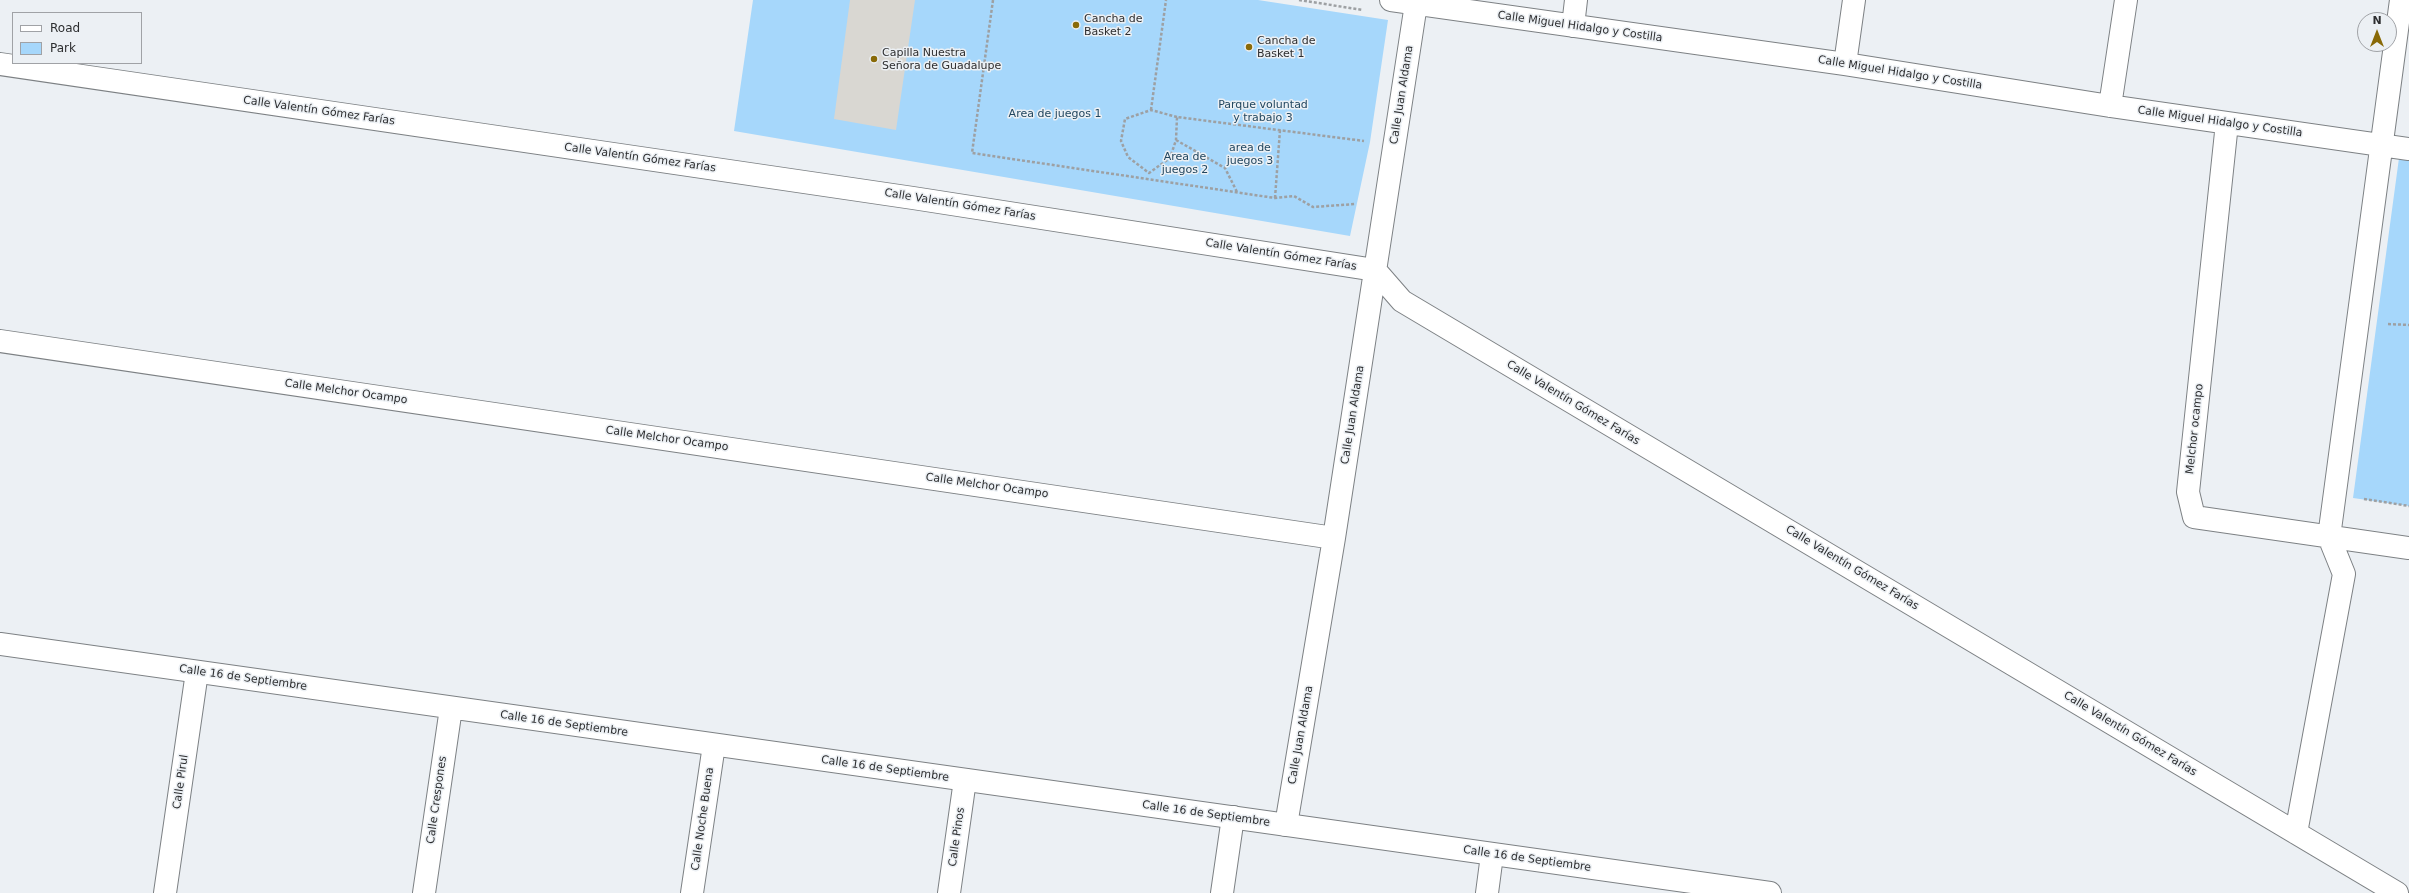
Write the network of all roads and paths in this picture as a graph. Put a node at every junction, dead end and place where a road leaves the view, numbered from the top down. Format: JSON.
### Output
{"nodes":[{"id":1,"x":993,"y":0,"type":"edge"},
{"id":2,"x":1166,"y":0,"type":"edge"},
{"id":3,"x":1299,"y":0,"type":"edge"},
{"id":4,"x":1391,"y":0,"type":"edge"},
{"id":5,"x":1576,"y":0,"type":"edge"},
{"id":6,"x":1854,"y":0,"type":"edge"},
{"id":7,"x":2126,"y":0,"type":"edge"},
{"id":8,"x":2401,"y":0,"type":"edge"},
{"id":9,"x":1416,"y":4,"type":"junction"},
{"id":10,"x":1368,"y":11,"type":"dead end"},
{"id":11,"x":1573,"y":26,"type":"junction"},
{"id":12,"x":0,"y":64,"type":"edge"},
{"id":13,"x":1845,"y":64,"type":"junction"},
{"id":14,"x":2110,"y":106,"type":"junction"},
{"id":15,"x":1151,"y":110,"type":"junction"},
{"id":16,"x":1177,"y":116,"type":"junction"},
{"id":17,"x":2227,"y":123,"type":"junction"},
{"id":18,"x":1280,"y":130,"type":"junction"},
{"id":19,"x":1176,"y":140,"type":"junction"},
{"id":20,"x":1370,"y":142,"type":"dead end"},
{"id":21,"x":2380,"y":146,"type":"junction"},
{"id":22,"x":2409,"y":150,"type":"edge"},
{"id":23,"x":1237,"y":192,"type":"junction"},
{"id":24,"x":1274,"y":198,"type":"junction"},
{"id":25,"x":1358,"y":204,"type":"dead end"},
{"id":26,"x":1375,"y":270,"type":"junction"},
{"id":27,"x":2383,"y":323,"type":"dead end"},
{"id":28,"x":2409,"y":325,"type":"edge"},
{"id":29,"x":0,"y":341,"type":"edge"},
{"id":30,"x":2329,"y":537,"type":"junction"},
{"id":31,"x":1334,"y":538,"type":"junction"},
{"id":32,"x":2409,"y":548,"type":"edge"},
{"id":33,"x":0,"y":644,"type":"edge"},
{"id":34,"x":197,"y":672,"type":"junction"},
{"id":35,"x":450,"y":708,"type":"junction"},
{"id":36,"x":714,"y":745,"type":"junction"},
{"id":37,"x":965,"y":780,"type":"junction"},
{"id":38,"x":1233,"y":817,"type":"junction"},
{"id":39,"x":1286,"y":825,"type":"junction"},
{"id":40,"x":2296,"y":833,"type":"junction"},
{"id":41,"x":1492,"y":855,"type":"junction"},
{"id":42,"x":1760,"y":892,"type":"edge"},
{"id":43,"x":164,"y":893,"type":"edge"},
{"id":44,"x":424,"y":893,"type":"edge"},
{"id":45,"x":692,"y":893,"type":"edge"},
{"id":46,"x":949,"y":893,"type":"edge"},
{"id":47,"x":1222,"y":893,"type":"edge"},
{"id":48,"x":1487,"y":893,"type":"edge"},
{"id":49,"x":2397,"y":893,"type":"edge"}],
"edges":[{"from":1,"to":23,"type":"path"},
{"from":2,"to":15,"type":"path"},
{"from":3,"to":10,"type":"path"},
{"from":4,"to":9,"type":"street","name":"Calle Miguel Hidalgo y Costilla"},
{"from":5,"to":11,"type":"street"},
{"from":6,"to":13,"type":"street"},
{"from":7,"to":14,"type":"street"},
{"from":8,"to":21,"type":"street"},
{"from":9,"to":11,"type":"street","name":"Calle Miguel Hidalgo y Costilla"},
{"from":9,"to":26,"type":"street","name":"Calle Juan Aldama"},
{"from":11,"to":13,"type":"street","name":"Calle Miguel Hidalgo y Costilla"},
{"from":12,"to":26,"type":"street","name":"Calle Valentín Gómez Farías"},
{"from":13,"to":14,"type":"street","name":"Calle Miguel Hidalgo y Costilla"},
{"from":14,"to":17,"type":"street","name":"Calle Miguel Hidalgo y Costilla"},
{"from":15,"to":16,"type":"path"},
{"from":15,"to":19,"type":"path"},
{"from":16,"to":18,"type":"path"},
{"from":16,"to":19,"type":"path"},
{"from":17,"to":21,"type":"street","name":"Calle Miguel Hidalgo y Costilla"},
{"from":17,"to":30,"type":"street","name":"Melchor ocampo"},
{"from":18,"to":20,"type":"path"},
{"from":18,"to":24,"type":"path"},
{"from":19,"to":23,"type":"path"},
{"from":21,"to":22,"type":"street","name":"Calle Miguel Hidalgo y Costilla"},
{"from":21,"to":30,"type":"street"},
{"from":23,"to":24,"type":"path"},
{"from":24,"to":25,"type":"path"},
{"from":26,"to":31,"type":"street","name":"Calle Juan Aldama"},
{"from":26,"to":40,"type":"street","name":"Calle Valentín Gómez Farías"},
{"from":27,"to":28,"type":"path"},
{"from":29,"to":31,"type":"street","name":"Calle Melchor Ocampo"},
{"from":30,"to":32,"type":"street","name":"Melchor ocampo"},
{"from":30,"to":40,"type":"street"},
{"from":31,"to":39,"type":"street","name":"Calle Juan Aldama"},
{"from":33,"to":34,"type":"street","name":"Calle 16 de Septiembre"},
{"from":34,"to":35,"type":"street","name":"Calle 16 de Septiembre"},
{"from":34,"to":43,"type":"street","name":"Calle Pirul"},
{"from":35,"to":36,"type":"street","name":"Calle 16 de Septiembre"},
{"from":35,"to":44,"type":"street","name":"Calle Crespones"},
{"from":36,"to":37,"type":"street","name":"Calle 16 de Septiembre"},
{"from":36,"to":45,"type":"street","name":"Calle Noche Buena"},
{"from":37,"to":38,"type":"street","name":"Calle 16 de Septiembre"},
{"from":37,"to":46,"type":"street","name":"Calle Pinos"},
{"from":38,"to":39,"type":"street","name":"Calle 16 de Septiembre"},
{"from":38,"to":47,"type":"street"},
{"from":39,"to":41,"type":"street","name":"Calle 16 de Septiembre"},
{"from":40,"to":49,"type":"street","name":"Calle Valentín Gómez Farías"},
{"from":41,"to":42,"type":"street","name":"Calle 16 de Septiembre"},
{"from":41,"to":48,"type":"street"}]}
